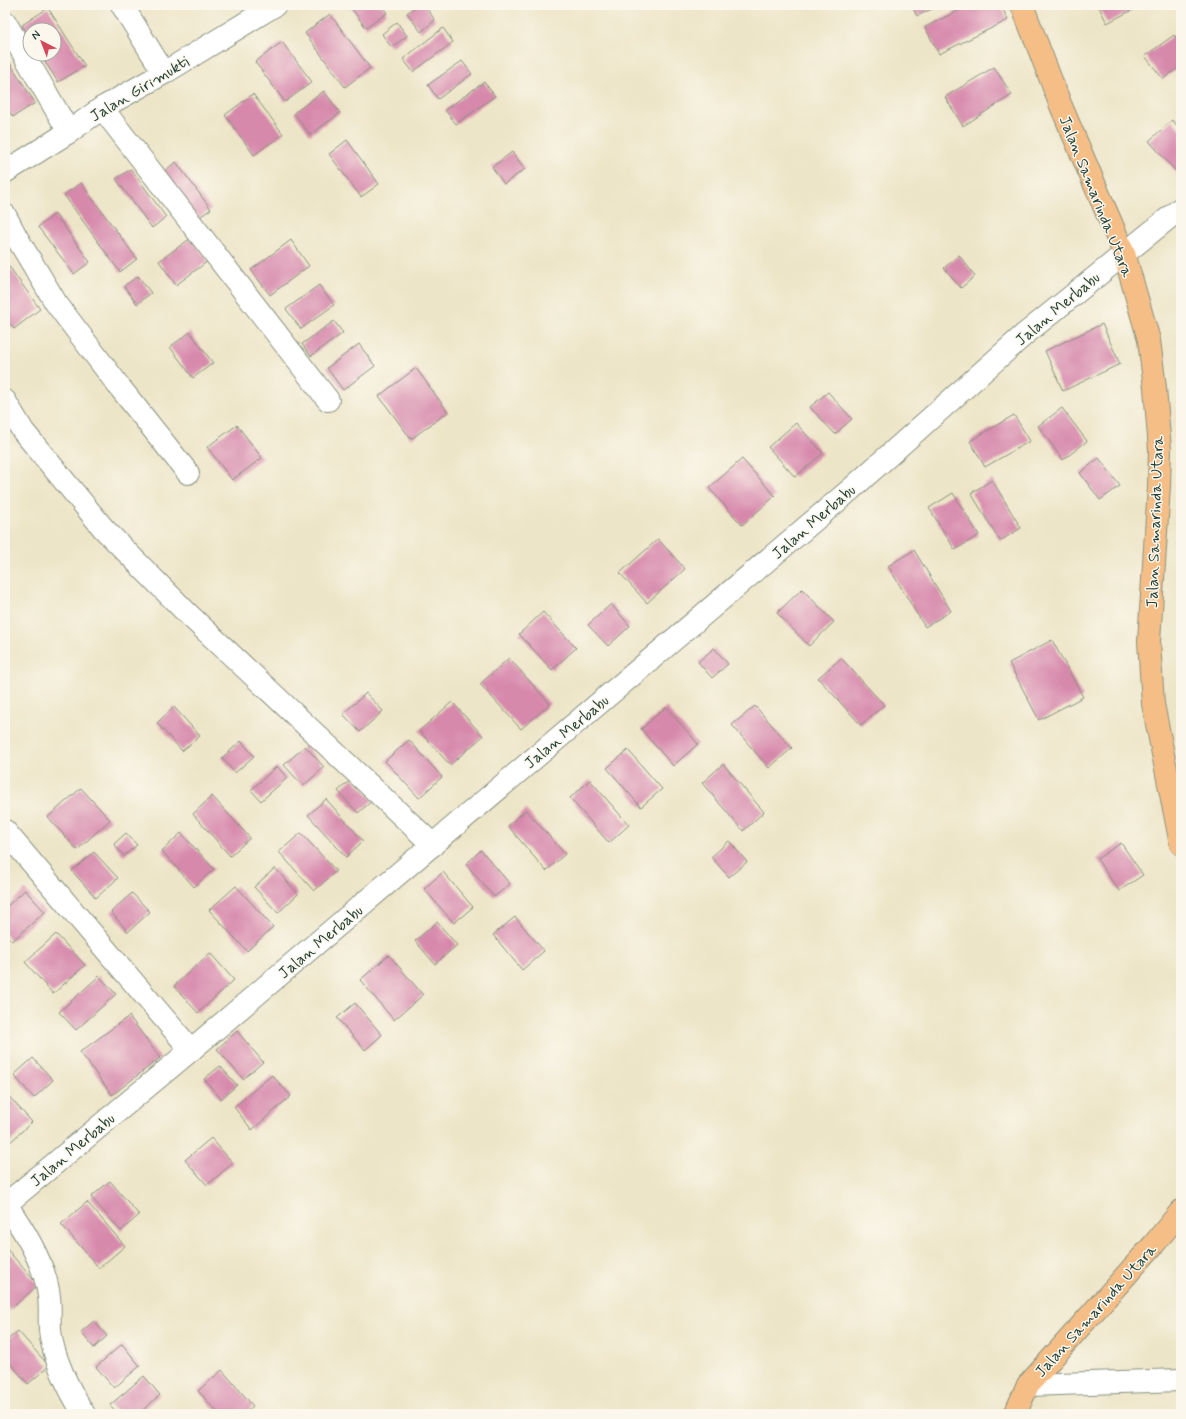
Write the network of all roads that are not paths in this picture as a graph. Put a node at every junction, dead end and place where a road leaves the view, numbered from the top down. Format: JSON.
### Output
{"nodes":[{"id":1,"x":122,"y":5,"type":"edge"},
{"id":2,"x":275,"y":5,"type":"edge"},
{"id":3,"x":1022,"y":5,"type":"edge"},
{"id":4,"x":5,"y":22,"type":"edge"},
{"id":5,"x":164,"y":73,"type":"junction"},
{"id":6,"x":102,"y":108,"type":"junction"},
{"id":7,"x":69,"y":132,"type":"junction"},
{"id":8,"x":5,"y":172,"type":"edge"},
{"id":9,"x":1181,"y":208,"type":"edge"},
{"id":10,"x":5,"y":215,"type":"edge"},
{"id":11,"x":1124,"y":252,"type":"junction"},
{"id":12,"x":328,"y":400,"type":"dead end"},
{"id":13,"x":5,"y":401,"type":"edge"},
{"id":14,"x":188,"y":473,"type":"dead end"},
{"id":15,"x":5,"y":831,"type":"edge"},
{"id":16,"x":433,"y":844,"type":"junction"},
{"id":17,"x":1181,"y":844,"type":"edge"},
{"id":18,"x":191,"y":1050,"type":"junction"},
{"id":19,"x":5,"y":1204,"type":"edge"},
{"id":20,"x":1181,"y":1211,"type":"edge"},
{"id":21,"x":1181,"y":1380,"type":"edge"},
{"id":22,"x":1028,"y":1385,"type":"junction"},
{"id":23,"x":84,"y":1414,"type":"edge"},
{"id":24,"x":1015,"y":1414,"type":"edge"}],
"edges":[{"from":1,"to":5,"type":"street"},
{"from":2,"to":5,"type":"street","name":"Jalan Girimukti"},
{"from":3,"to":11,"type":"highway","name":"Jalan Samarinda Utara"},
{"from":4,"to":7,"type":"street"},
{"from":5,"to":6,"type":"street","name":"Jalan Girimukti"},
{"from":6,"to":7,"type":"street","name":"Jalan Girimukti"},
{"from":6,"to":12,"type":"street"},
{"from":7,"to":8,"type":"street","name":"Jalan Girimukti"},
{"from":9,"to":11,"type":"street","name":"Jalan Merbabu"},
{"from":10,"to":14,"type":"street"},
{"from":11,"to":16,"type":"street","name":"Jalan Merbabu"},
{"from":11,"to":17,"type":"highway","name":"Jalan Samarinda Utara"},
{"from":13,"to":16,"type":"street"},
{"from":15,"to":18,"type":"street"},
{"from":16,"to":18,"type":"street","name":"Jalan Merbabu"},
{"from":18,"to":19,"type":"street","name":"Jalan Merbabu"},
{"from":19,"to":23,"type":"street"},
{"from":20,"to":22,"type":"highway","name":"Jalan Samarinda Utara"},
{"from":21,"to":22,"type":"street"},
{"from":22,"to":24,"type":"highway","name":"Jalan Samarinda Utara"}]}
